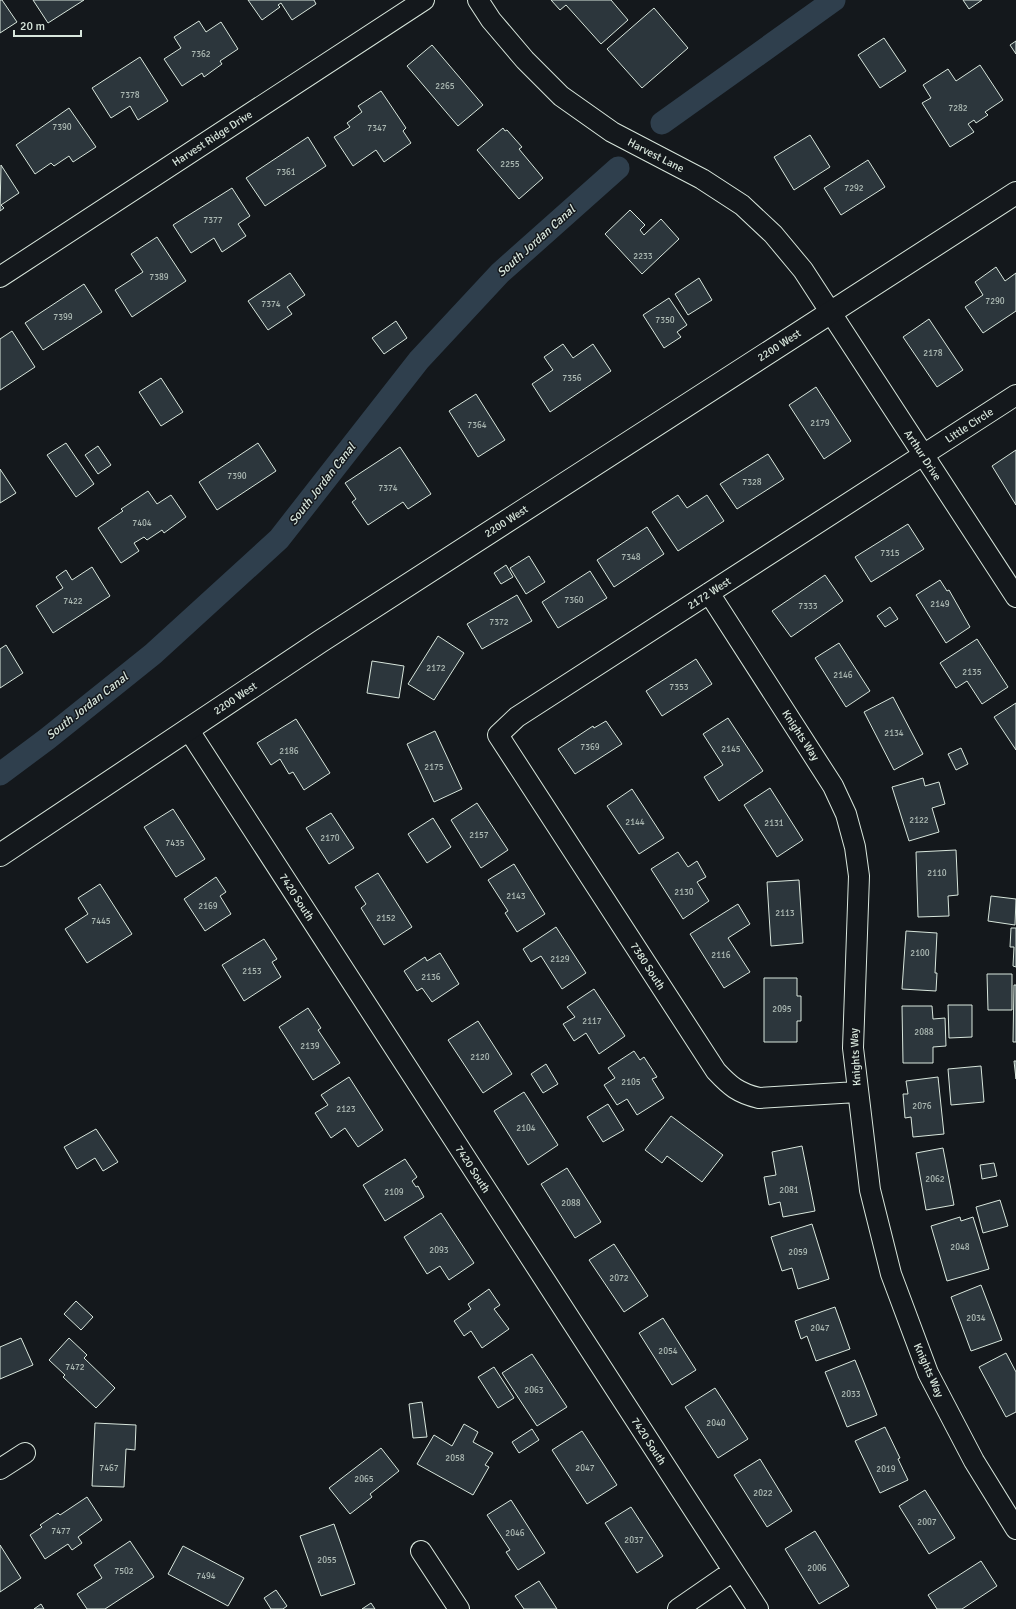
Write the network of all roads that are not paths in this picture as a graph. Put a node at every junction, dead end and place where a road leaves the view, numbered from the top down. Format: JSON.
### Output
{"nodes":[{"id":1,"x":424,"y":0,"type":"edge"},
{"id":2,"x":478,"y":0,"type":"edge"},
{"id":3,"x":1016,"y":192,"type":"edge"},
{"id":4,"x":0,"y":277,"type":"edge"},
{"id":5,"x":830,"y":313,"type":"junction"},
{"id":6,"x":1016,"y":395,"type":"edge"},
{"id":7,"x":923,"y":456,"type":"junction"},
{"id":8,"x":709,"y":593,"type":"junction"},
{"id":9,"x":1016,"y":597,"type":"edge"},
{"id":10,"x":188,"y":729,"type":"junction"},
{"id":11,"x":498,"y":734,"type":"joint"},
{"id":12,"x":0,"y":855,"type":"edge"},
{"id":13,"x":857,"y":1092,"type":"junction"},
{"id":14,"x":25,"y":1453,"type":"dead end"},
{"id":15,"x":0,"y":1469,"type":"edge"},
{"id":16,"x":1016,"y":1529,"type":"edge"},
{"id":17,"x":422,"y":1550,"type":"dead end"},
{"id":18,"x":733,"y":1571,"type":"junction"},
{"id":19,"x":459,"y":1609,"type":"edge"},
{"id":20,"x":678,"y":1609,"type":"edge"},
{"id":21,"x":758,"y":1609,"type":"edge"}],
"edges":[{"from":1,"to":4,"type":"street","name":"Harvest Ridge Drive"},
{"from":2,"to":5,"type":"street","name":"Harvest Lane"},
{"from":3,"to":5,"type":"street","name":"2200 West"},
{"from":5,"to":7,"type":"street","name":"Arthur Drive"},
{"from":5,"to":10,"type":"street","name":"2200 West"},
{"from":6,"to":7,"type":"street","name":"Little Circle"},
{"from":7,"to":8,"type":"street","name":"2172 West"},
{"from":7,"to":9,"type":"street","name":"Arthur Drive"},
{"from":8,"to":11,"type":"street","name":"2172 West"},
{"from":8,"to":13,"type":"street","name":"Knights Way"},
{"from":10,"to":12,"type":"street","name":"2200 West"},
{"from":10,"to":18,"type":"street","name":"7420 South"},
{"from":11,"to":13,"type":"street","name":"7380 South"},
{"from":13,"to":16,"type":"street","name":"Knights Way"},
{"from":14,"to":15,"type":"street"},
{"from":17,"to":19,"type":"street"},
{"from":18,"to":20,"type":"street"},
{"from":18,"to":21,"type":"street","name":"7420 South"}]}
